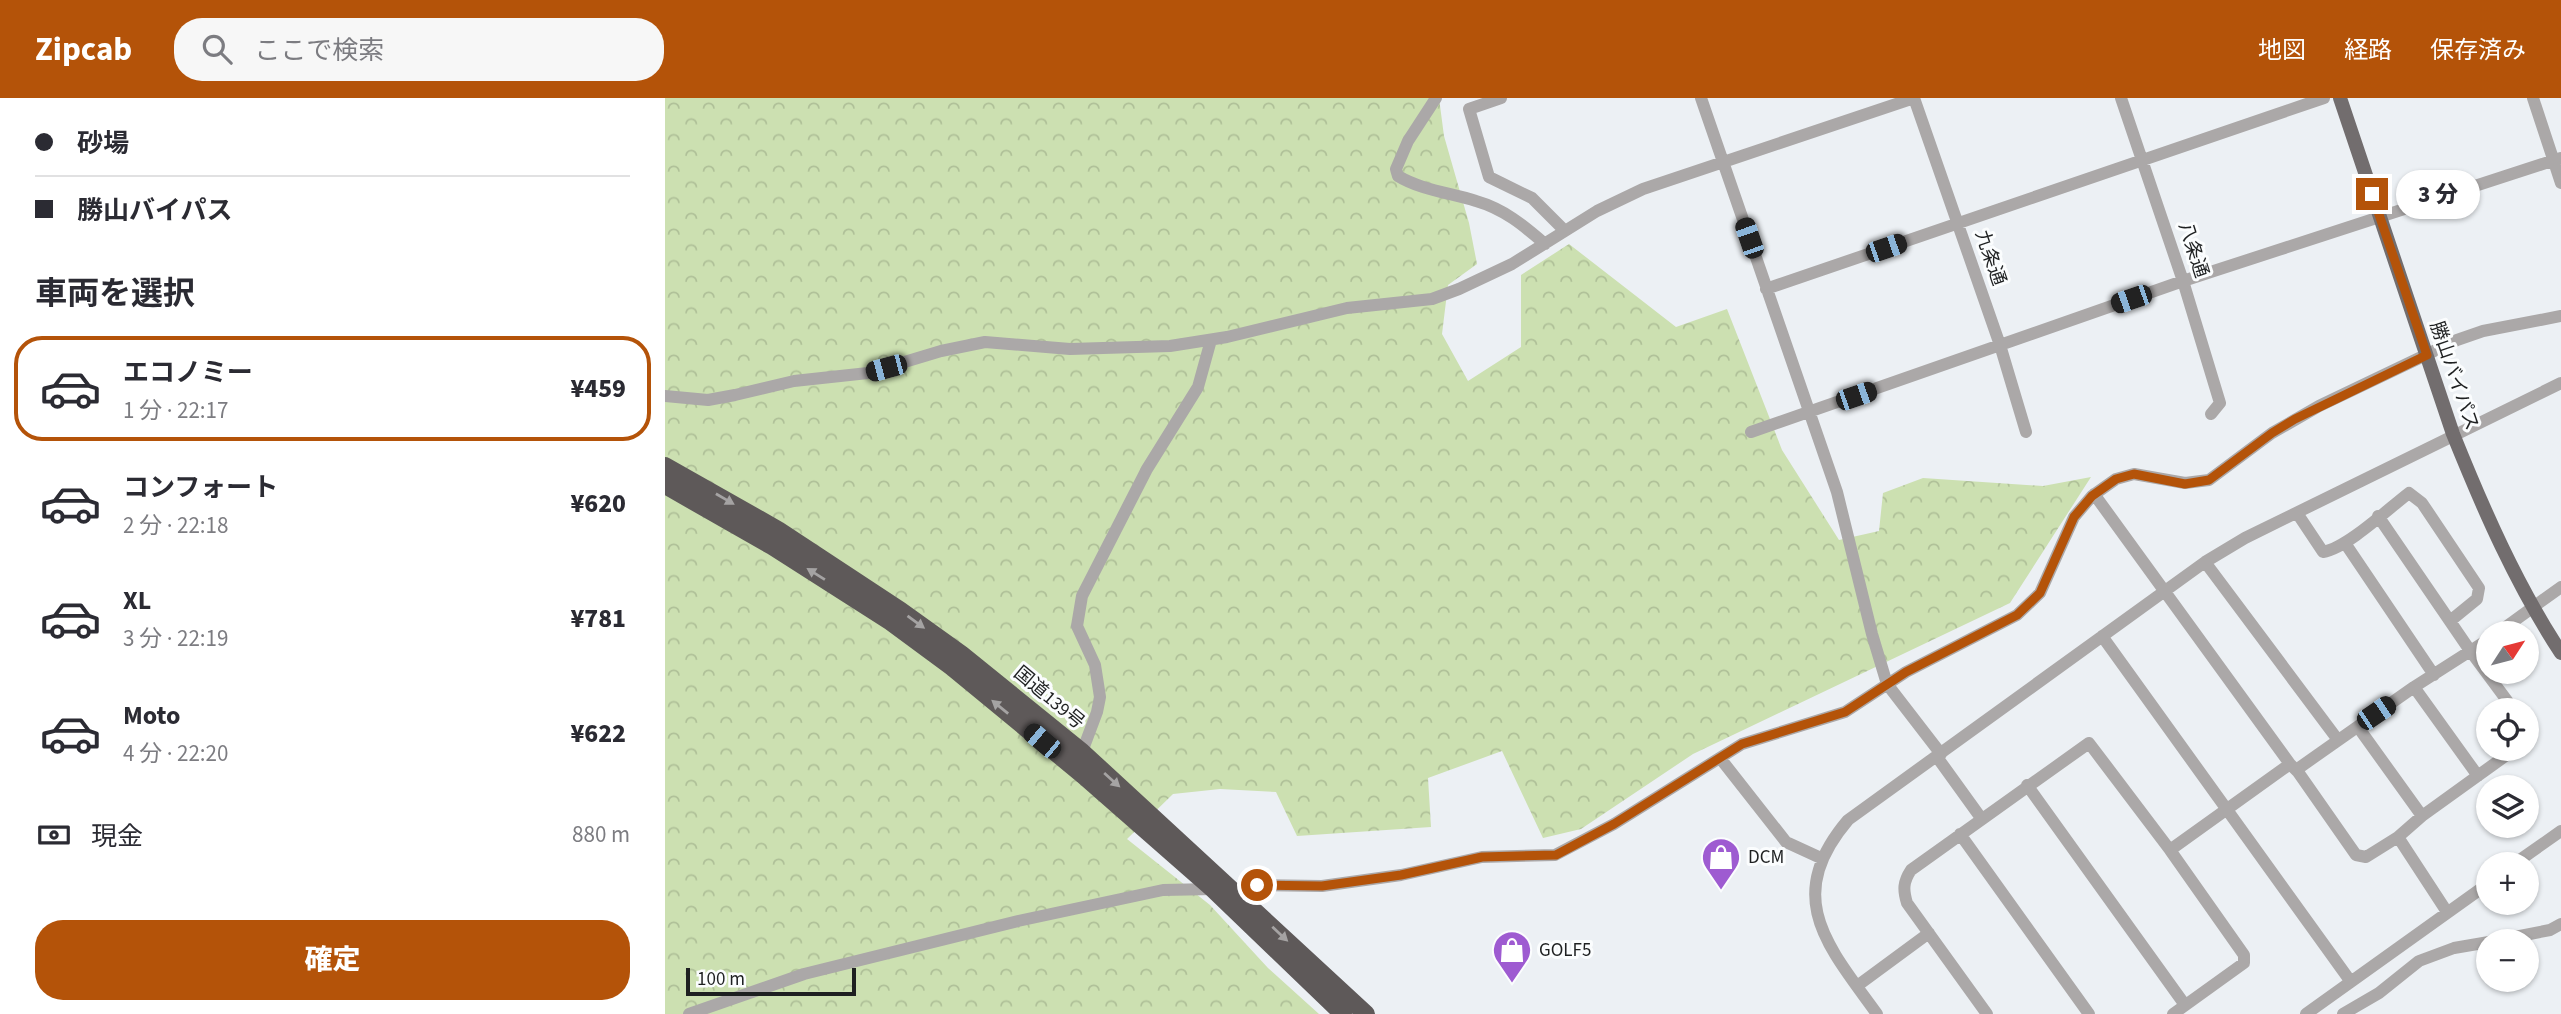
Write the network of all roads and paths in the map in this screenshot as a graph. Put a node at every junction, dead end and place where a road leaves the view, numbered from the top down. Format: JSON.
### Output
{"nodes":[{"id":1,"x":1436,"y":98,"type":"edge"},
{"id":2,"x":1501,"y":98,"type":"edge"},
{"id":3,"x":1701,"y":98,"type":"edge"},
{"id":4,"x":1914,"y":98,"type":"edge"},
{"id":5,"x":2121,"y":98,"type":"edge"},
{"id":6,"x":2324,"y":98,"type":"edge"},
{"id":7,"x":2340,"y":98,"type":"edge"},
{"id":8,"x":2533,"y":98,"type":"edge"},
{"id":9,"x":1892,"y":101,"type":"edge"},
{"id":10,"x":2143,"y":159,"type":"junction"},
{"id":11,"x":2557,"y":159,"type":"edge"},
{"id":12,"x":1723,"y":162,"type":"junction"},
{"id":13,"x":2561,"y":183,"type":"edge"},
{"id":14,"x":2380,"y":218,"type":"junction"},
{"id":15,"x":1958,"y":224,"type":"junction"},
{"id":16,"x":1565,"y":231,"type":"junction"},
{"id":17,"x":1545,"y":244,"type":"junction"},
{"id":18,"x":2183,"y":281,"type":"junction"},
{"id":19,"x":1766,"y":289,"type":"junction"},
{"id":20,"x":2561,"y":316,"type":"edge"},
{"id":21,"x":1211,"y":340,"type":"junction"},
{"id":22,"x":2000,"y":345,"type":"junction"},
{"id":23,"x":2427,"y":355,"type":"junction"},
{"id":24,"x":2561,"y":383,"type":"edge"},
{"id":25,"x":665,"y":396,"type":"edge"},
{"id":26,"x":1808,"y":413,"type":"junction"},
{"id":27,"x":2211,"y":414,"type":"dead end"},
{"id":28,"x":1751,"y":432,"type":"dead end"},
{"id":29,"x":2026,"y":432,"type":"dead end"},
{"id":30,"x":2453,"y":435,"type":"junction"},
{"id":31,"x":665,"y":466,"type":"edge"},
{"id":32,"x":665,"y":485,"type":"edge"},
{"id":33,"x":2094,"y":494,"type":"junction"},
{"id":34,"x":2297,"y":513,"type":"junction"},
{"id":35,"x":2378,"y":516,"type":"junction"},
{"id":36,"x":2345,"y":543,"type":"junction"},
{"id":37,"x":2205,"y":562,"type":"junction"},
{"id":38,"x":2561,"y":587,"type":"edge"},
{"id":39,"x":2165,"y":591,"type":"junction"},
{"id":40,"x":2532,"y":608,"type":"junction"},
{"id":41,"x":2450,"y":621,"type":"junction"},
{"id":42,"x":2514,"y":621,"type":"edge"},
{"id":43,"x":2102,"y":636,"type":"junction"},
{"id":44,"x":2476,"y":648,"type":"edge"},
{"id":45,"x":2471,"y":652,"type":"junction"},
{"id":46,"x":2561,"y":653,"type":"edge"},
{"id":47,"x":2434,"y":675,"type":"junction"},
{"id":48,"x":1887,"y":684,"type":"junction"},
{"id":49,"x":2414,"y":687,"type":"junction"},
{"id":50,"x":2505,"y":698,"type":"edge"},
{"id":51,"x":2358,"y":727,"type":"junction"},
{"id":52,"x":2338,"y":740,"type":"junction"},
{"id":53,"x":1082,"y":752,"type":"junction"},
{"id":54,"x":1939,"y":755,"type":"junction"},
{"id":55,"x":1720,"y":758,"type":"junction"},
{"id":56,"x":2499,"y":761,"type":"edge"},
{"id":57,"x":2293,"y":767,"type":"junction"},
{"id":58,"x":2477,"y":775,"type":"edge"},
{"id":59,"x":2479,"y":775,"type":"edge"},
{"id":60,"x":2476,"y":777,"type":"edge"},
{"id":61,"x":2027,"y":785,"type":"junction"},
{"id":62,"x":2227,"y":810,"type":"junction"},
{"id":63,"x":2422,"y":816,"type":"junction"},
{"id":64,"x":1981,"y":818,"type":"junction"},
{"id":65,"x":2561,"y":831,"type":"edge"},
{"id":66,"x":1960,"y":834,"type":"junction"},
{"id":67,"x":2398,"y":837,"type":"junction"},
{"id":68,"x":2170,"y":850,"type":"junction"},
{"id":69,"x":2531,"y":852,"type":"edge"},
{"id":70,"x":1823,"y":859,"type":"junction"},
{"id":71,"x":1213,"y":888,"type":"junction"},
{"id":72,"x":2476,"y":892,"type":"edge"},
{"id":73,"x":1237,"y":894,"type":"junction"},
{"id":74,"x":2447,"y":912,"type":"junction"},
{"id":75,"x":2561,"y":925,"type":"edge"},
{"id":76,"x":2539,"y":932,"type":"edge"},
{"id":77,"x":1929,"y":933,"type":"junction"},
{"id":78,"x":2476,"y":944,"type":"edge"},
{"id":79,"x":2351,"y":982,"type":"junction"},
{"id":80,"x":1857,"y":986,"type":"junction"},
{"id":81,"x":2185,"y":1005,"type":"junction"},
{"id":82,"x":689,"y":1014,"type":"edge"},
{"id":83,"x":1343,"y":1014,"type":"edge"},
{"id":84,"x":1366,"y":1014,"type":"edge"},
{"id":85,"x":1877,"y":1014,"type":"edge"},
{"id":86,"x":1987,"y":1014,"type":"edge"},
{"id":87,"x":2089,"y":1014,"type":"edge"},
{"id":88,"x":2173,"y":1014,"type":"edge"},
{"id":89,"x":2306,"y":1014,"type":"edge"},
{"id":90,"x":2343,"y":1014,"type":"edge"}],
"edges":[{"from":1,"to":17,"type":"street"},
{"from":2,"to":16,"type":"street"},
{"from":3,"to":12,"type":"street"},
{"from":4,"to":9,"type":"street"},
{"from":4,"to":15,"type":"street","name":"九条通"},
{"from":5,"to":10,"type":"street","name":"八条通"},
{"from":6,"to":10,"type":"street"},
{"from":7,"to":14,"type":"main road","name":"勝山バイパス"},
{"from":8,"to":11,"type":"street"},
{"from":9,"to":12,"type":"street"},
{"from":10,"to":15,"type":"street"},
{"from":10,"to":18,"type":"street","name":"八条通"},
{"from":11,"to":13,"type":"street"},
{"from":11,"to":14,"type":"street"},
{"from":12,"to":16,"type":"street"},
{"from":12,"to":19,"type":"street"},
{"from":14,"to":18,"type":"street"},
{"from":14,"to":23,"type":"main road","name":"勝山バイパス"},
{"from":15,"to":19,"type":"street"},
{"from":15,"to":22,"type":"street","name":"九条通"},
{"from":16,"to":17,"type":"street"},
{"from":17,"to":21,"type":"street"},
{"from":18,"to":22,"type":"street"},
{"from":18,"to":27,"type":"street","name":"八条通"},
{"from":19,"to":26,"type":"street"},
{"from":20,"to":23,"type":"street"},
{"from":21,"to":25,"type":"street"},
{"from":21,"to":53,"type":"street"},
{"from":22,"to":26,"type":"street"},
{"from":22,"to":29,"type":"street","name":"九条通"},
{"from":23,"to":30,"type":"main road","name":"勝山バイパス"},
{"from":23,"to":33,"type":"street"},
{"from":24,"to":30,"type":"street"},
{"from":26,"to":28,"type":"street"},
{"from":26,"to":48,"type":"street"},
{"from":30,"to":34,"type":"street"},
{"from":30,"to":40,"type":"main road","name":"勝山バイパス"},
{"from":31,"to":53,"type":"highway","name":"国道139号","one_way":true},
{"from":71,"to":32,"type":"highway","name":"国道139号","one_way":true},
{"from":33,"to":39,"type":"street"},
{"from":33,"to":48,"type":"street"},
{"from":34,"to":36,"type":"street"},
{"from":34,"to":37,"type":"street"},
{"from":35,"to":36,"type":"street"},
{"from":35,"to":41,"type":"street"},
{"from":35,"to":41,"type":"street"},
{"from":36,"to":47,"type":"street"},
{"from":37,"to":39,"type":"street"},
{"from":37,"to":52,"type":"street"},
{"from":38,"to":40,"type":"street"},
{"from":39,"to":43,"type":"street"},
{"from":39,"to":57,"type":"street"},
{"from":40,"to":42,"type":"street"},
{"from":40,"to":46,"type":"main road","name":"勝山バイパス"},
{"from":41,"to":45,"type":"street"},
{"from":43,"to":54,"type":"street"},
{"from":43,"to":62,"type":"street"},
{"from":44,"to":45,"type":"street"},
{"from":45,"to":47,"type":"street"},
{"from":45,"to":50,"type":"street"},
{"from":47,"to":49,"type":"street"},
{"from":48,"to":54,"type":"street"},
{"from":48,"to":55,"type":"street"},
{"from":49,"to":51,"type":"street"},
{"from":49,"to":58,"type":"street"},
{"from":51,"to":52,"type":"street"},
{"from":51,"to":63,"type":"street"},
{"from":52,"to":57,"type":"street"},
{"from":53,"to":73,"type":"highway","name":"国道139号","one_way":true},
{"from":54,"to":64,"type":"street"},
{"from":54,"to":70,"type":"street"},
{"from":55,"to":70,"type":"street"},
{"from":55,"to":73,"type":"street"},
{"from":56,"to":59,"type":"street"},
{"from":57,"to":62,"type":"street"},
{"from":57,"to":67,"type":"street"},
{"from":60,"to":63,"type":"street"},
{"from":61,"to":64,"type":"street"},
{"from":61,"to":68,"type":"street"},
{"from":61,"to":81,"type":"street"},
{"from":62,"to":68,"type":"street"},
{"from":62,"to":79,"type":"street"},
{"from":63,"to":67,"type":"street"},
{"from":64,"to":66,"type":"street"},
{"from":65,"to":69,"type":"street"},
{"from":66,"to":77,"type":"street"},
{"from":66,"to":87,"type":"street"},
{"from":67,"to":74,"type":"street"},
{"from":68,"to":81,"type":"street"},
{"from":70,"to":80,"type":"street"},
{"from":71,"to":73,"type":"street"},
{"from":71,"to":82,"type":"street"},
{"from":71,"to":83,"type":"highway","name":"国道139号"},
{"from":72,"to":74,"type":"street"},
{"from":73,"to":84,"type":"highway","name":"国道139号","one_way":true},
{"from":74,"to":79,"type":"street"},
{"from":75,"to":76,"type":"street"},
{"from":77,"to":80,"type":"street"},
{"from":77,"to":86,"type":"street"},
{"from":78,"to":90,"type":"street"},
{"from":79,"to":89,"type":"street"},
{"from":80,"to":85,"type":"street"},
{"from":81,"to":88,"type":"street"}]}
